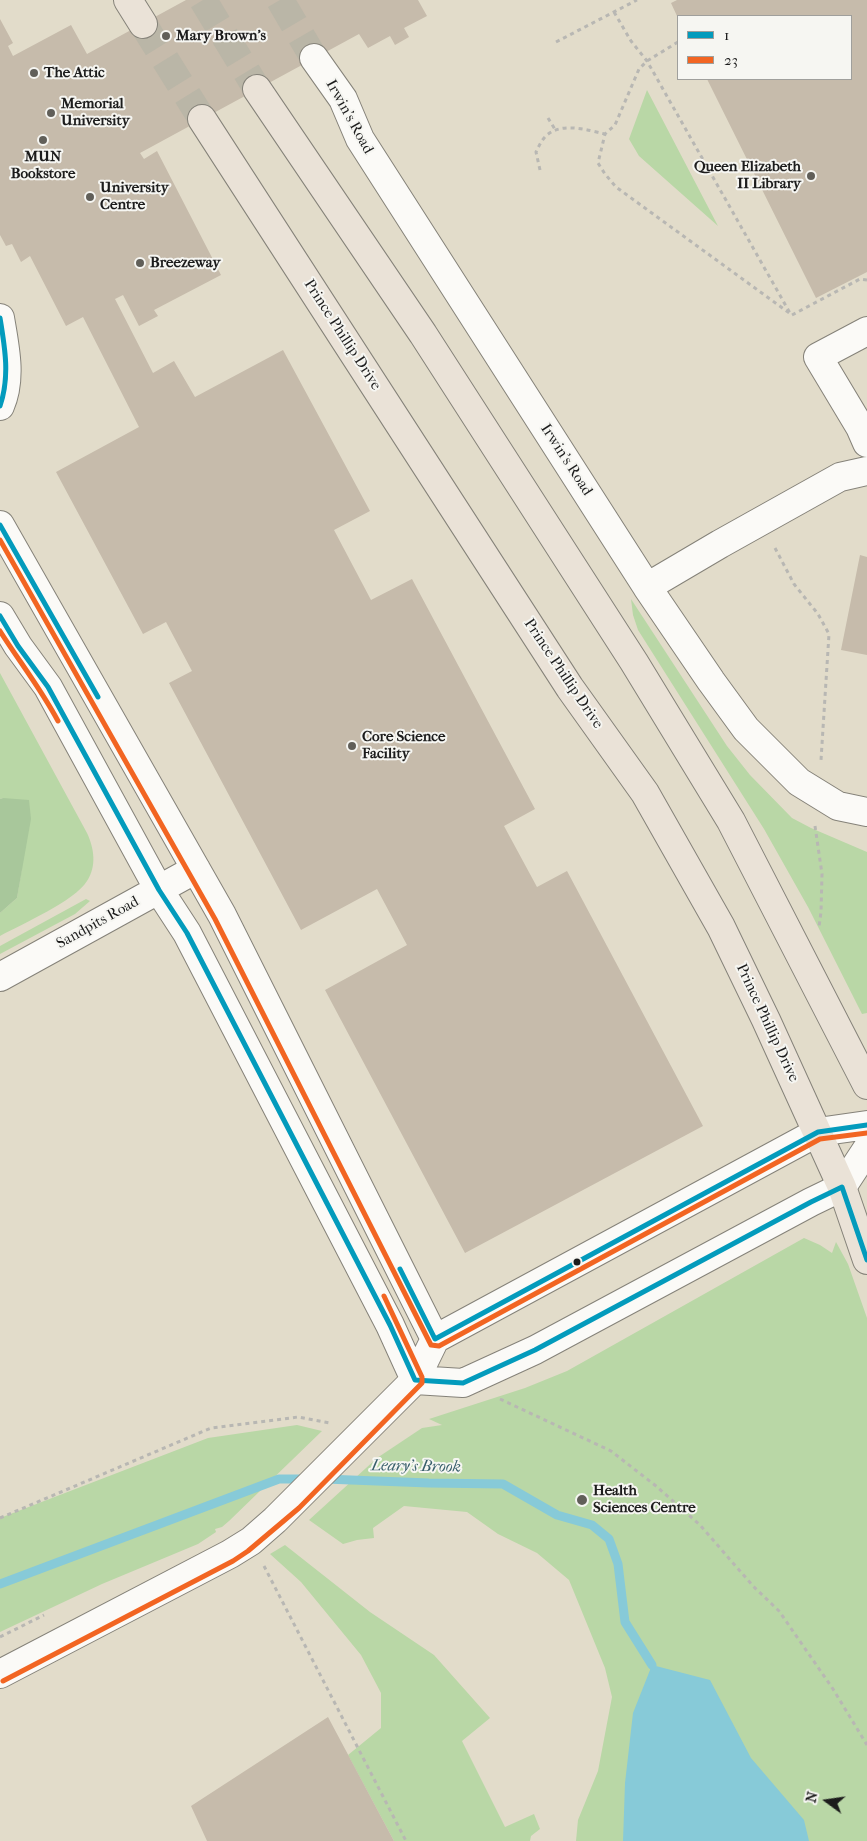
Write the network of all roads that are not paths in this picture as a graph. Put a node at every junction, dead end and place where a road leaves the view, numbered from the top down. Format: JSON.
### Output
{"nodes":[{"id":1,"x":128,"y":0,"type":"edge"},
{"id":2,"x":142,"y":24,"type":"tunnel mouth"},
{"id":3,"x":314,"y":58,"type":"tunnel mouth"},
{"id":4,"x":257,"y":89,"type":"tunnel mouth"},
{"id":5,"x":202,"y":119,"type":"tunnel mouth"},
{"id":6,"x":0,"y":318,"type":"edge"},
{"id":7,"x":867,"y":330,"type":"edge"},
{"id":8,"x":3,"y":399,"type":"edge"},
{"id":9,"x":867,"y":443,"type":"edge"},
{"id":10,"x":867,"y":471,"type":"edge"},
{"id":11,"x":0,"y":525,"type":"edge"},
{"id":12,"x":648,"y":587,"type":"junction"},
{"id":13,"x":0,"y":616,"type":"edge"},
{"id":14,"x":867,"y":812,"type":"edge"},
{"id":15,"x":196,"y":869,"type":"junction"},
{"id":16,"x":159,"y":890,"type":"junction"},
{"id":17,"x":0,"y":977,"type":"edge"},
{"id":18,"x":867,"y":1085,"type":"edge"},
{"id":19,"x":867,"y":1125,"type":"edge"},
{"id":20,"x":818,"y":1132,"type":"junction"},
{"id":21,"x":867,"y":1149,"type":"edge"},
{"id":22,"x":842,"y":1187,"type":"junction"},
{"id":23,"x":867,"y":1260,"type":"edge"},
{"id":24,"x":435,"y":1339,"type":"junction"},
{"id":25,"x":415,"y":1380,"type":"junction"},
{"id":26,"x":0,"y":1674,"type":"edge"}],
"edges":[{"from":1,"to":2,"type":"main road"},
{"from":3,"to":12,"type":"street","name":"Irwin's Road"},
{"from":4,"to":18,"type":"main road"},
{"from":5,"to":20,"type":"main road","name":"Prince Phillip Drive"},
{"from":6,"to":8,"type":"street"},
{"from":7,"to":9,"type":"street"},
{"from":10,"to":12,"type":"street"},
{"from":11,"to":15,"type":"street"},
{"from":12,"to":14,"type":"street","name":"Irwin's Road"},
{"from":13,"to":16,"type":"street"},
{"from":15,"to":16,"type":"street","name":"Sandpits Road"},
{"from":15,"to":24,"type":"street"},
{"from":16,"to":17,"type":"street","name":"Sandpits Road"},
{"from":16,"to":25,"type":"street"},
{"from":19,"to":20,"type":"street"},
{"from":20,"to":22,"type":"main road","name":"Prince Phillip Drive"},
{"from":20,"to":24,"type":"street"},
{"from":21,"to":22,"type":"street"},
{"from":22,"to":23,"type":"main road","name":"Prince Phillip Drive"},
{"from":22,"to":25,"type":"street"},
{"from":24,"to":25,"type":"street"},
{"from":25,"to":26,"type":"street"}]}
